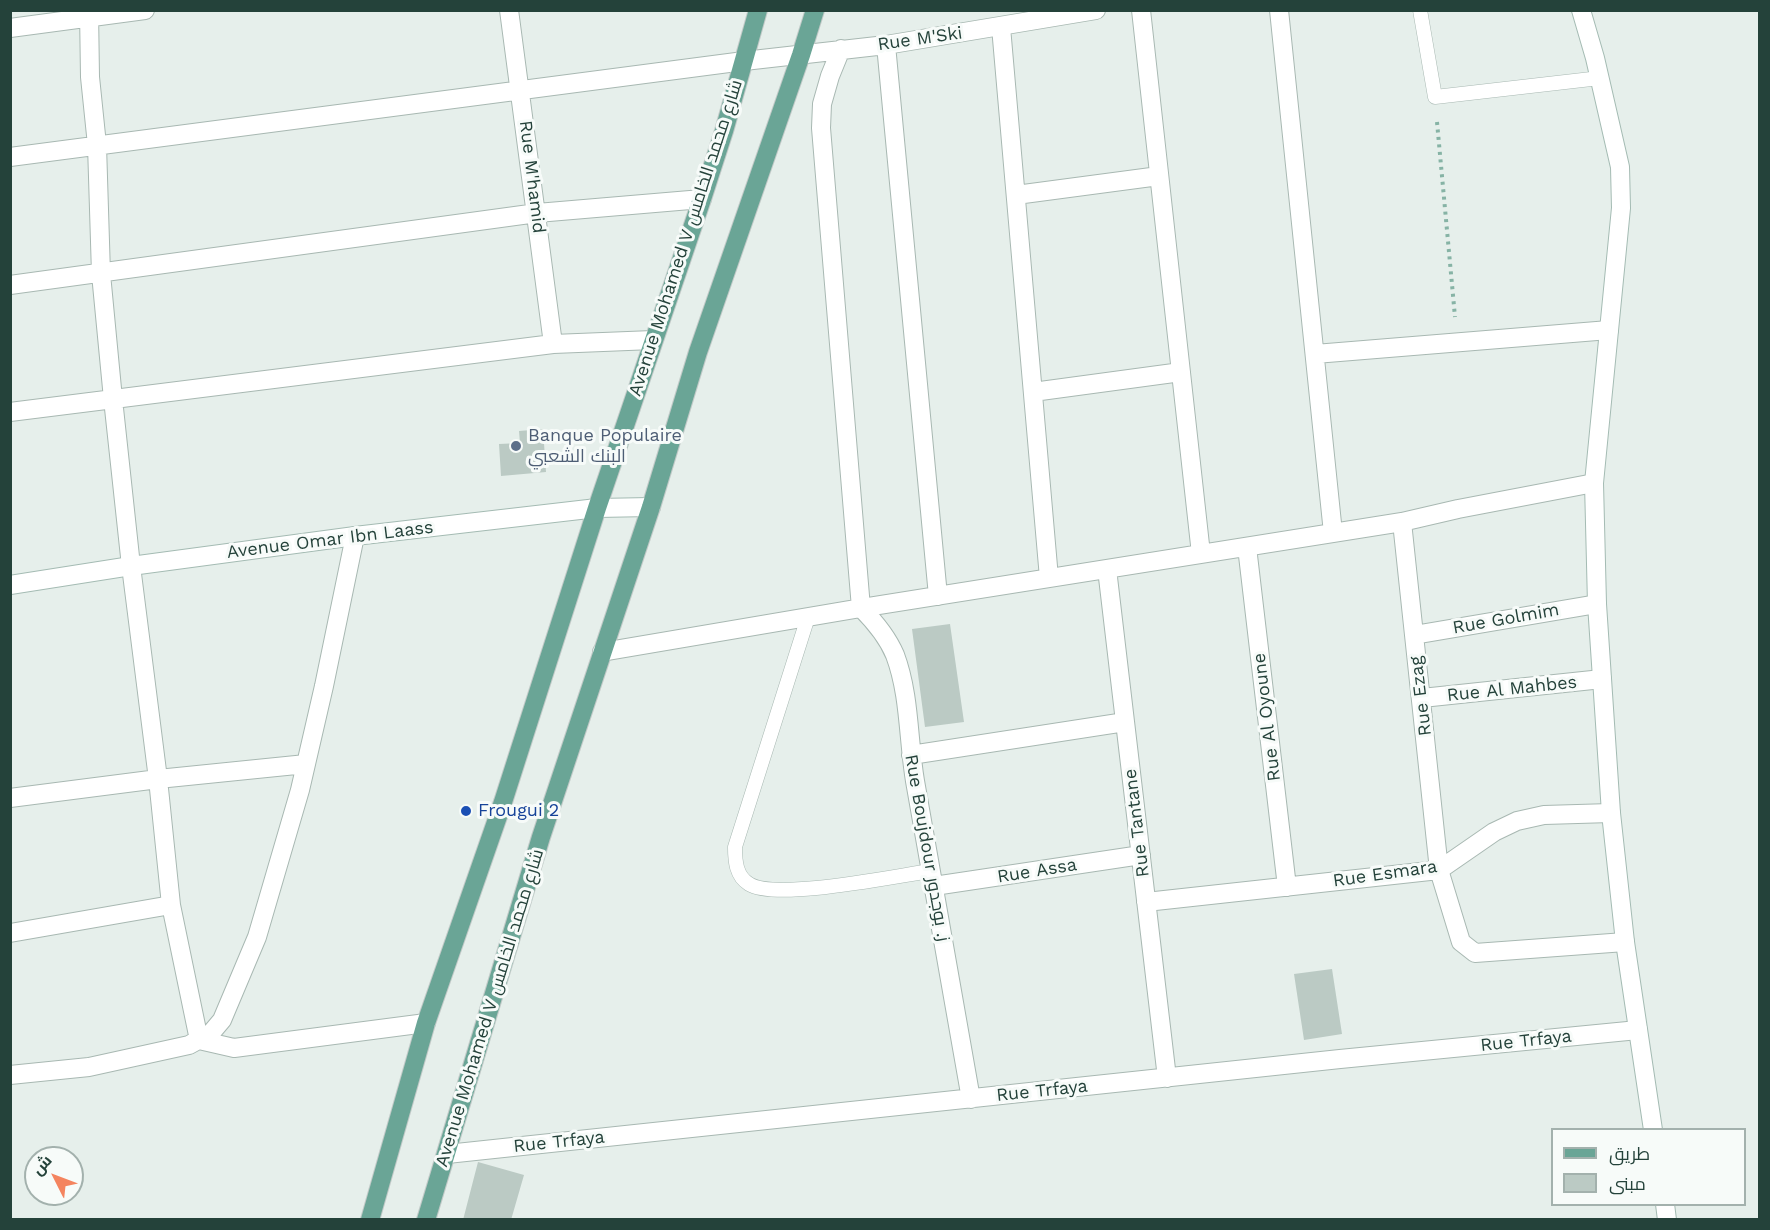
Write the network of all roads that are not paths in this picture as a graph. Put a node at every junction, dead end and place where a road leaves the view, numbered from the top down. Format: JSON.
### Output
{"nodes":[{"id":1,"x":145,"y":10,"type":"edge"},
{"id":2,"x":509,"y":10,"type":"edge"},
{"id":3,"x":758,"y":10,"type":"edge"},
{"id":4,"x":815,"y":10,"type":"edge"},
{"id":5,"x":1096,"y":10,"type":"edge"},
{"id":6,"x":1141,"y":10,"type":"edge"},
{"id":7,"x":1279,"y":10,"type":"edge"},
{"id":8,"x":1420,"y":10,"type":"edge"},
{"id":9,"x":1582,"y":11,"type":"edge"},
{"id":10,"x":89,"y":14,"type":"edge"},
{"id":11,"x":1001,"y":27,"type":"junction"},
{"id":12,"x":10,"y":28,"type":"edge"},
{"id":13,"x":886,"y":45,"type":"junction"},
{"id":14,"x":841,"y":49,"type":"junction"},
{"id":15,"x":801,"y":55,"type":"junction"},
{"id":16,"x":744,"y":61,"type":"junction"},
{"id":17,"x":1600,"y":78,"type":"junction"},
{"id":18,"x":521,"y":90,"type":"junction"},
{"id":19,"x":97,"y":145,"type":"junction"},
{"id":20,"x":10,"y":157,"type":"edge"},
{"id":21,"x":1159,"y":176,"type":"junction"},
{"id":22,"x":1016,"y":195,"type":"junction"},
{"id":23,"x":702,"y":199,"type":"junction"},
{"id":24,"x":537,"y":213,"type":"junction"},
{"id":25,"x":101,"y":274,"type":"junction"},
{"id":26,"x":10,"y":285,"type":"edge"},
{"id":27,"x":1609,"y":330,"type":"junction"},
{"id":28,"x":653,"y":340,"type":"junction"},
{"id":29,"x":553,"y":344,"type":"junction"},
{"id":30,"x":1315,"y":354,"type":"junction"},
{"id":31,"x":1181,"y":372,"type":"junction"},
{"id":32,"x":1033,"y":392,"type":"junction"},
{"id":33,"x":113,"y":399,"type":"junction"},
{"id":34,"x":10,"y":412,"type":"edge"},
{"id":35,"x":1594,"y":483,"type":"junction"},
{"id":36,"x":651,"y":507,"type":"junction"},
{"id":37,"x":597,"y":508,"type":"junction"},
{"id":38,"x":1402,"y":522,"type":"junction"},
{"id":39,"x":1333,"y":533,"type":"junction"},
{"id":40,"x":355,"y":536,"type":"junction"},
{"id":41,"x":1247,"y":547,"type":"junction"},
{"id":42,"x":1201,"y":554,"type":"junction"},
{"id":43,"x":132,"y":566,"type":"junction"},
{"id":44,"x":1107,"y":569,"type":"junction"},
{"id":45,"x":1049,"y":578,"type":"junction"},
{"id":46,"x":10,"y":585,"type":"edge"},
{"id":47,"x":938,"y":596,"type":"junction"},
{"id":48,"x":1597,"y":604,"type":"junction"},
{"id":49,"x":861,"y":608,"type":"junction"},
{"id":50,"x":808,"y":617,"type":"junction"},
{"id":51,"x":1414,"y":635,"type":"junction"},
{"id":52,"x":602,"y":652,"type":"junction"},
{"id":53,"x":1602,"y":680,"type":"junction"},
{"id":54,"x":1422,"y":698,"type":"junction"},
{"id":55,"x":1125,"y":722,"type":"junction"},
{"id":56,"x":911,"y":755,"type":"junction"},
{"id":57,"x":306,"y":764,"type":"junction"},
{"id":58,"x":158,"y":779,"type":"junction"},
{"id":59,"x":10,"y":798,"type":"edge"},
{"id":60,"x":1611,"y":813,"type":"junction"},
{"id":61,"x":1141,"y":855,"type":"junction"},
{"id":62,"x":1439,"y":870,"type":"junction"},
{"id":63,"x":933,"y":879,"type":"junction"},
{"id":64,"x":1287,"y":887,"type":"junction"},
{"id":65,"x":1146,"y":902,"type":"junction"},
{"id":66,"x":171,"y":905,"type":"junction"},
{"id":67,"x":10,"y":933,"type":"edge"},
{"id":68,"x":1625,"y":942,"type":"junction"},
{"id":69,"x":426,"y":1023,"type":"junction"},
{"id":70,"x":1638,"y":1030,"type":"junction"},
{"id":71,"x":199,"y":1040,"type":"junction"},
{"id":72,"x":10,"y":1075,"type":"edge"},
{"id":73,"x":1167,"y":1078,"type":"junction"},
{"id":74,"x":971,"y":1099,"type":"junction"},
{"id":75,"x":1653,"y":1128,"type":"edge"},
{"id":76,"x":447,"y":1154,"type":"junction"},
{"id":77,"x":370,"y":1220,"type":"edge"},
{"id":78,"x":426,"y":1220,"type":"edge"}],
"edges":[{"from":1,"to":10,"type":"street"},
{"from":2,"to":18,"type":"street","name":"Rue M'hamid"},
{"from":3,"to":16,"type":"main road","name":"Avenue Mohamed V شارع محمد الخامس"},
{"from":4,"to":15,"type":"main road","name":"Avenue Mohamed V شارع محمد الخامس"},
{"from":5,"to":11,"type":"street","name":"Rue M'Ski"},
{"from":6,"to":21,"type":"street"},
{"from":7,"to":30,"type":"street"},
{"from":8,"to":17,"type":"lane"},
{"from":9,"to":17,"type":"street"},
{"from":10,"to":12,"type":"street"},
{"from":10,"to":19,"type":"street"},
{"from":11,"to":13,"type":"street","name":"Rue M'Ski"},
{"from":11,"to":22,"type":"street"},
{"from":13,"to":14,"type":"street","name":"Rue M'Ski"},
{"from":13,"to":47,"type":"street"},
{"from":14,"to":15,"type":"street","name":"Rue M'Ski"},
{"from":14,"to":49,"type":"street"},
{"from":15,"to":16,"type":"street","name":"Rue M'Ski"},
{"from":15,"to":36,"type":"main road","name":"Avenue Mohamed V شارع محمد الخامس"},
{"from":16,"to":18,"type":"street","name":"Rue M'Ski"},
{"from":16,"to":23,"type":"main road","name":"Avenue Mohamed V شارع محمد الخامس"},
{"from":17,"to":27,"type":"street"},
{"from":18,"to":19,"type":"street","name":"Rue M'Ski"},
{"from":18,"to":24,"type":"street","name":"Rue M'hamid"},
{"from":19,"to":20,"type":"street","name":"Rue M'Ski"},
{"from":19,"to":25,"type":"street"},
{"from":21,"to":22,"type":"street"},
{"from":21,"to":31,"type":"street"},
{"from":22,"to":32,"type":"street"},
{"from":23,"to":24,"type":"street"},
{"from":23,"to":28,"type":"main road","name":"Avenue Mohamed V شارع محمد الخامس"},
{"from":24,"to":25,"type":"street"},
{"from":24,"to":29,"type":"street","name":"Rue M'hamid"},
{"from":25,"to":26,"type":"street"},
{"from":25,"to":33,"type":"street"},
{"from":27,"to":30,"type":"street"},
{"from":27,"to":35,"type":"street"},
{"from":28,"to":29,"type":"street"},
{"from":28,"to":37,"type":"main road","name":"Avenue Mohamed V شارع محمد الخامس"},
{"from":29,"to":33,"type":"street"},
{"from":30,"to":39,"type":"street"},
{"from":31,"to":32,"type":"street"},
{"from":31,"to":42,"type":"street"},
{"from":32,"to":45,"type":"street"},
{"from":33,"to":34,"type":"street"},
{"from":33,"to":43,"type":"street"},
{"from":35,"to":38,"type":"street"},
{"from":35,"to":48,"type":"street"},
{"from":36,"to":37,"type":"street","name":"Avenue Omar Ibn Laass"},
{"from":36,"to":52,"type":"main road","name":"Avenue Mohamed V شارع محمد الخامس"},
{"from":37,"to":40,"type":"street","name":"Avenue Omar Ibn Laass"},
{"from":37,"to":69,"type":"main road","name":"Avenue Mohamed V شارع محمد الخامس"},
{"from":38,"to":39,"type":"street"},
{"from":38,"to":51,"type":"street","name":"Rue Ezag"},
{"from":39,"to":41,"type":"street"},
{"from":40,"to":43,"type":"street","name":"Avenue Omar Ibn Laass"},
{"from":40,"to":57,"type":"street"},
{"from":41,"to":42,"type":"street"},
{"from":41,"to":64,"type":"street","name":"Rue Al Oyoune"},
{"from":42,"to":44,"type":"street"},
{"from":43,"to":46,"type":"street","name":"Avenue Omar Ibn Laass"},
{"from":43,"to":58,"type":"street"},
{"from":44,"to":45,"type":"street"},
{"from":44,"to":55,"type":"street","name":"Rue Tantane"},
{"from":45,"to":47,"type":"street"},
{"from":47,"to":49,"type":"street"},
{"from":48,"to":51,"type":"street","name":"Rue Golmim"},
{"from":48,"to":53,"type":"street"},
{"from":49,"to":50,"type":"street"},
{"from":49,"to":56,"type":"street","name":"Rue Boujdour ز. بوجدور"},
{"from":50,"to":52,"type":"street"},
{"from":50,"to":63,"type":"lane"},
{"from":51,"to":54,"type":"street","name":"Rue Ezag"},
{"from":52,"to":76,"type":"main road","name":"Avenue Mohamed V شارع محمد الخامس"},
{"from":53,"to":54,"type":"street","name":"Rue Al Mahbes"},
{"from":53,"to":60,"type":"street"},
{"from":54,"to":62,"type":"street","name":"Rue Ezag"},
{"from":55,"to":56,"type":"street"},
{"from":55,"to":61,"type":"street","name":"Rue Tantane"},
{"from":56,"to":63,"type":"street","name":"Rue Boujdour ز. بوجدور"},
{"from":57,"to":58,"type":"street"},
{"from":57,"to":71,"type":"street"},
{"from":58,"to":59,"type":"street"},
{"from":58,"to":66,"type":"street"},
{"from":60,"to":62,"type":"street","name":"Rue Esmara"},
{"from":60,"to":68,"type":"street"},
{"from":61,"to":63,"type":"street","name":"Rue Assa"},
{"from":61,"to":65,"type":"street","name":"Rue Tantane"},
{"from":62,"to":64,"type":"street","name":"Rue Esmara"},
{"from":62,"to":68,"type":"street","name":"Rue Ezag"},
{"from":63,"to":74,"type":"street","name":"Rue Boujdour ز. بوجدور"},
{"from":64,"to":65,"type":"street","name":"Rue Esmara"},
{"from":65,"to":73,"type":"street","name":"Rue Tantane"},
{"from":66,"to":67,"type":"street"},
{"from":66,"to":71,"type":"street"},
{"from":68,"to":70,"type":"street"},
{"from":69,"to":71,"type":"street"},
{"from":69,"to":77,"type":"main road","name":"Avenue Mohamed V شارع محمد الخامس"},
{"from":70,"to":73,"type":"street","name":"Rue Trfaya"},
{"from":70,"to":75,"type":"street"},
{"from":71,"to":72,"type":"street"},
{"from":73,"to":74,"type":"street","name":"Rue Trfaya"},
{"from":74,"to":76,"type":"street","name":"Rue Trfaya"},
{"from":76,"to":78,"type":"main road","name":"Avenue Mohamed V شارع محمد الخامس"}]}
